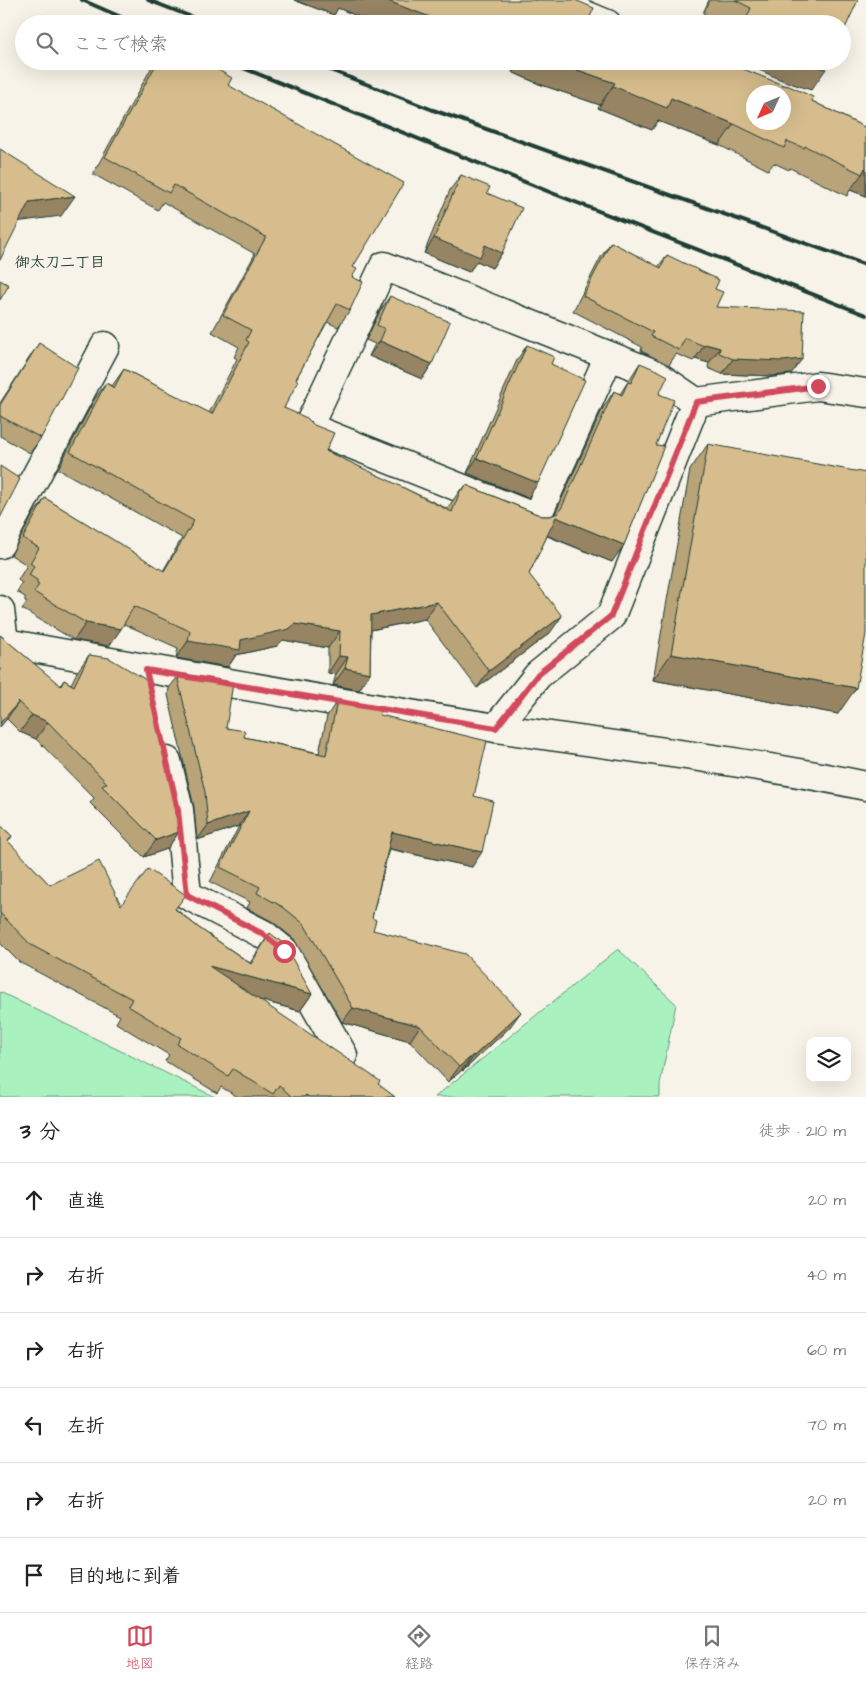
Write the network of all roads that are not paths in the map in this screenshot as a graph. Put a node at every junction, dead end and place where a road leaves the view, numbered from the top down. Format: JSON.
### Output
{"nodes":[{"id":1,"x":549,"y":0,"type":"edge"},
{"id":2,"x":585,"y":15,"type":"edge"},
{"id":3,"x":105,"y":346,"type":"dead end"},
{"id":4,"x":609,"y":356,"type":"junction"},
{"id":5,"x":866,"y":393,"type":"edge"},
{"id":6,"x":696,"y":402,"type":"junction"},
{"id":7,"x":0,"y":544,"type":"edge"},
{"id":8,"x":0,"y":610,"type":"edge"},
{"id":9,"x":2,"y":642,"type":"edge"},
{"id":10,"x":146,"y":670,"type":"junction"},
{"id":11,"x":152,"y":698,"type":"edge"},
{"id":12,"x":496,"y":728,"type":"junction"},
{"id":13,"x":161,"y":735,"type":"edge"},
{"id":14,"x":866,"y":786,"type":"edge"},
{"id":15,"x":343,"y":1055,"type":"edge"}],
"edges":[{"from":1,"to":2,"type":"street"},
{"from":3,"to":7,"type":"street"},
{"from":4,"to":4,"type":"street"},
{"from":4,"to":6,"type":"street"},
{"from":5,"to":6,"type":"street"},
{"from":6,"to":12,"type":"street"},
{"from":8,"to":9,"type":"street"},
{"from":9,"to":10,"type":"street"},
{"from":10,"to":11,"type":"street"},
{"from":10,"to":12,"type":"street"},
{"from":12,"to":14,"type":"street"},
{"from":13,"to":15,"type":"street"}]}
